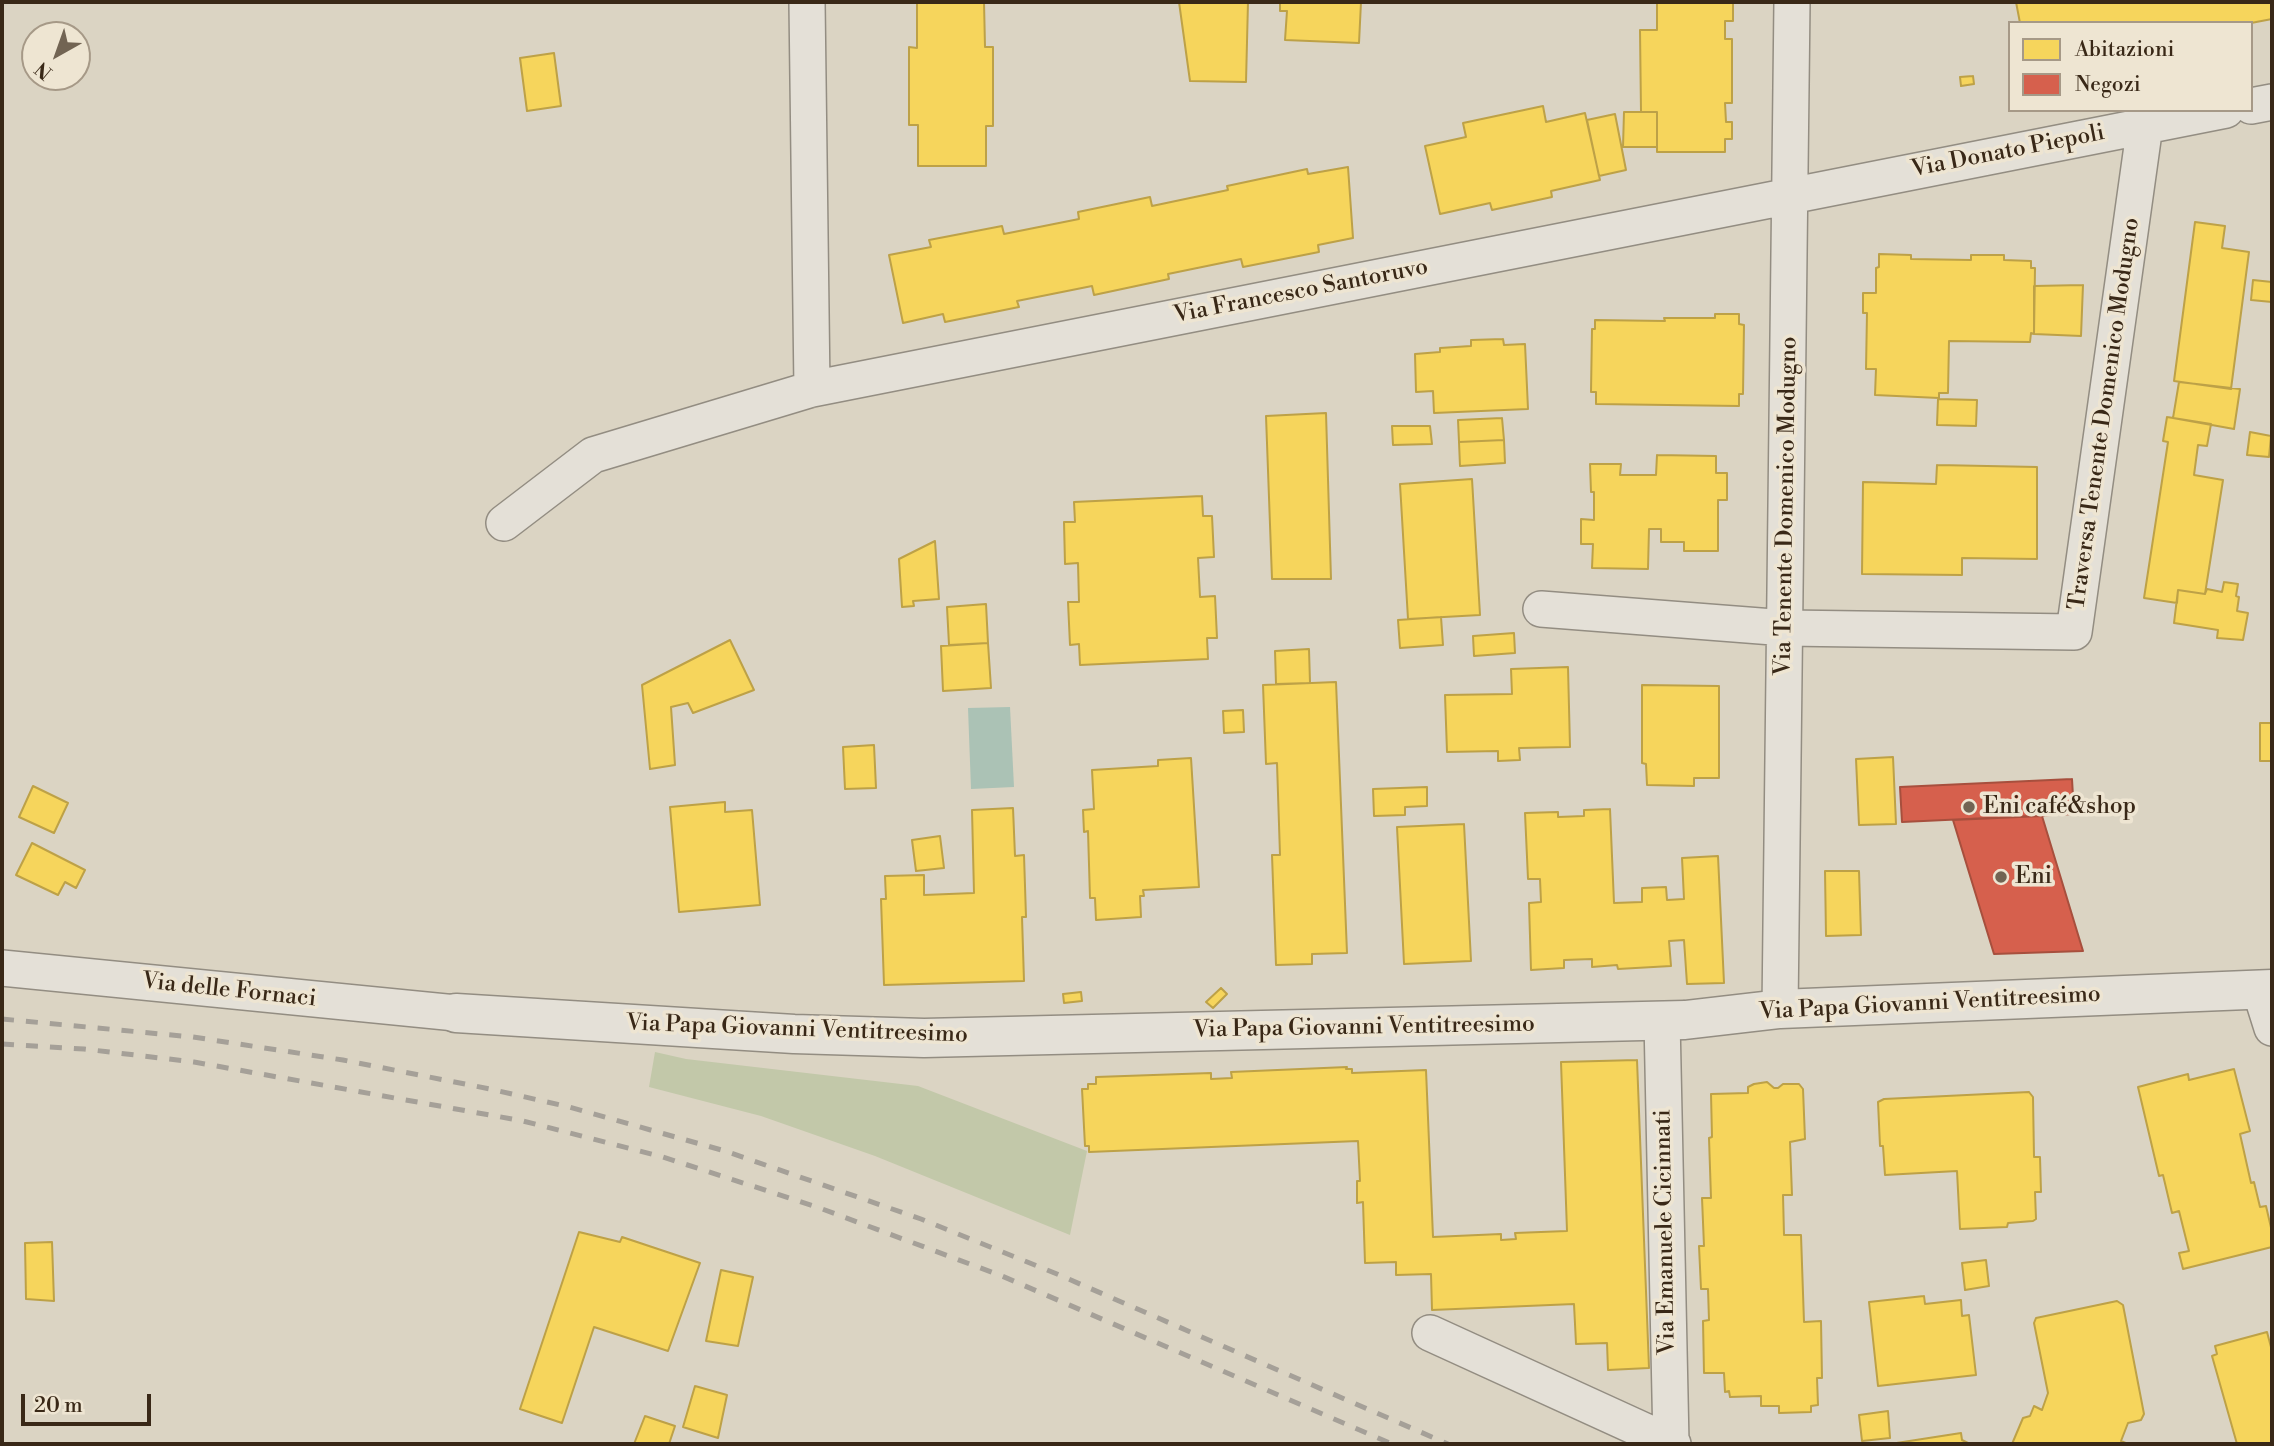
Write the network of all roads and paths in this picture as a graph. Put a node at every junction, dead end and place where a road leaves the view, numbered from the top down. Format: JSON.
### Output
{"nodes":[{"id":1,"x":807,"y":2,"type":"edge"},
{"id":2,"x":1792,"y":2,"type":"edge"},
{"id":3,"x":2272,"y":102,"type":"edge"},
{"id":4,"x":2253,"y":106,"type":"edge"},
{"id":5,"x":2215,"y":112,"type":"edge"},
{"id":6,"x":2146,"y":125,"type":"junction"},
{"id":7,"x":1790,"y":195,"type":"junction"},
{"id":8,"x":812,"y":389,"type":"junction"},
{"id":9,"x":504,"y":523,"type":"dead end"},
{"id":10,"x":1541,"y":609,"type":"dead end"},
{"id":11,"x":1786,"y":628,"type":"junction"},
{"id":12,"x":2,"y":968,"type":"edge"},
{"id":13,"x":2266,"y":990,"type":"edge"},
{"id":14,"x":1780,"y":1009,"type":"junction"},
{"id":15,"x":456,"y":1013,"type":"joint"},
{"id":16,"x":1662,"y":1020,"type":"junction"},
{"id":17,"x":2272,"y":1028,"type":"edge"},
{"id":18,"x":1430,"y":1334,"type":"dead end"},
{"id":19,"x":1672,"y":1444,"type":"edge"}],
"edges":[{"from":1,"to":8,"type":"street"},
{"from":2,"to":7,"type":"street","name":"Via Tenente Domenico Modugno"},
{"from":3,"to":4,"type":"street"},
{"from":5,"to":6,"type":"street","name":"Via Donato Piepoli"},
{"from":6,"to":7,"type":"street","name":"Via Donato Piepoli"},
{"from":6,"to":11,"type":"street","name":"Traversa Tenente Domenico Modugno"},
{"from":7,"to":8,"type":"street","name":"Via Francesco Santoruvo"},
{"from":7,"to":11,"type":"street","name":"Via Tenente Domenico Modugno"},
{"from":8,"to":9,"type":"street","name":"Via Francesco Santoruvo"},
{"from":10,"to":11,"type":"street","name":"Traversa Tenente Domenico Modugno"},
{"from":11,"to":14,"type":"street","name":"Via Tenente Domenico Modugno"},
{"from":12,"to":15,"type":"street","name":"Via delle Fornaci"},
{"from":13,"to":14,"type":"street","name":"Via Papa Giovanni Ventitreesimo"},
{"from":13,"to":17,"type":"street"},
{"from":14,"to":16,"type":"street","name":"Via Papa Giovanni Ventitreesimo"},
{"from":15,"to":16,"type":"street","name":"Via Papa Giovanni Ventitreesimo"},
{"from":16,"to":19,"type":"street","name":"Via Emanuele Cicinnati"},
{"from":18,"to":19,"type":"street","name":"Via Emanuele Cicinnati"}]}
